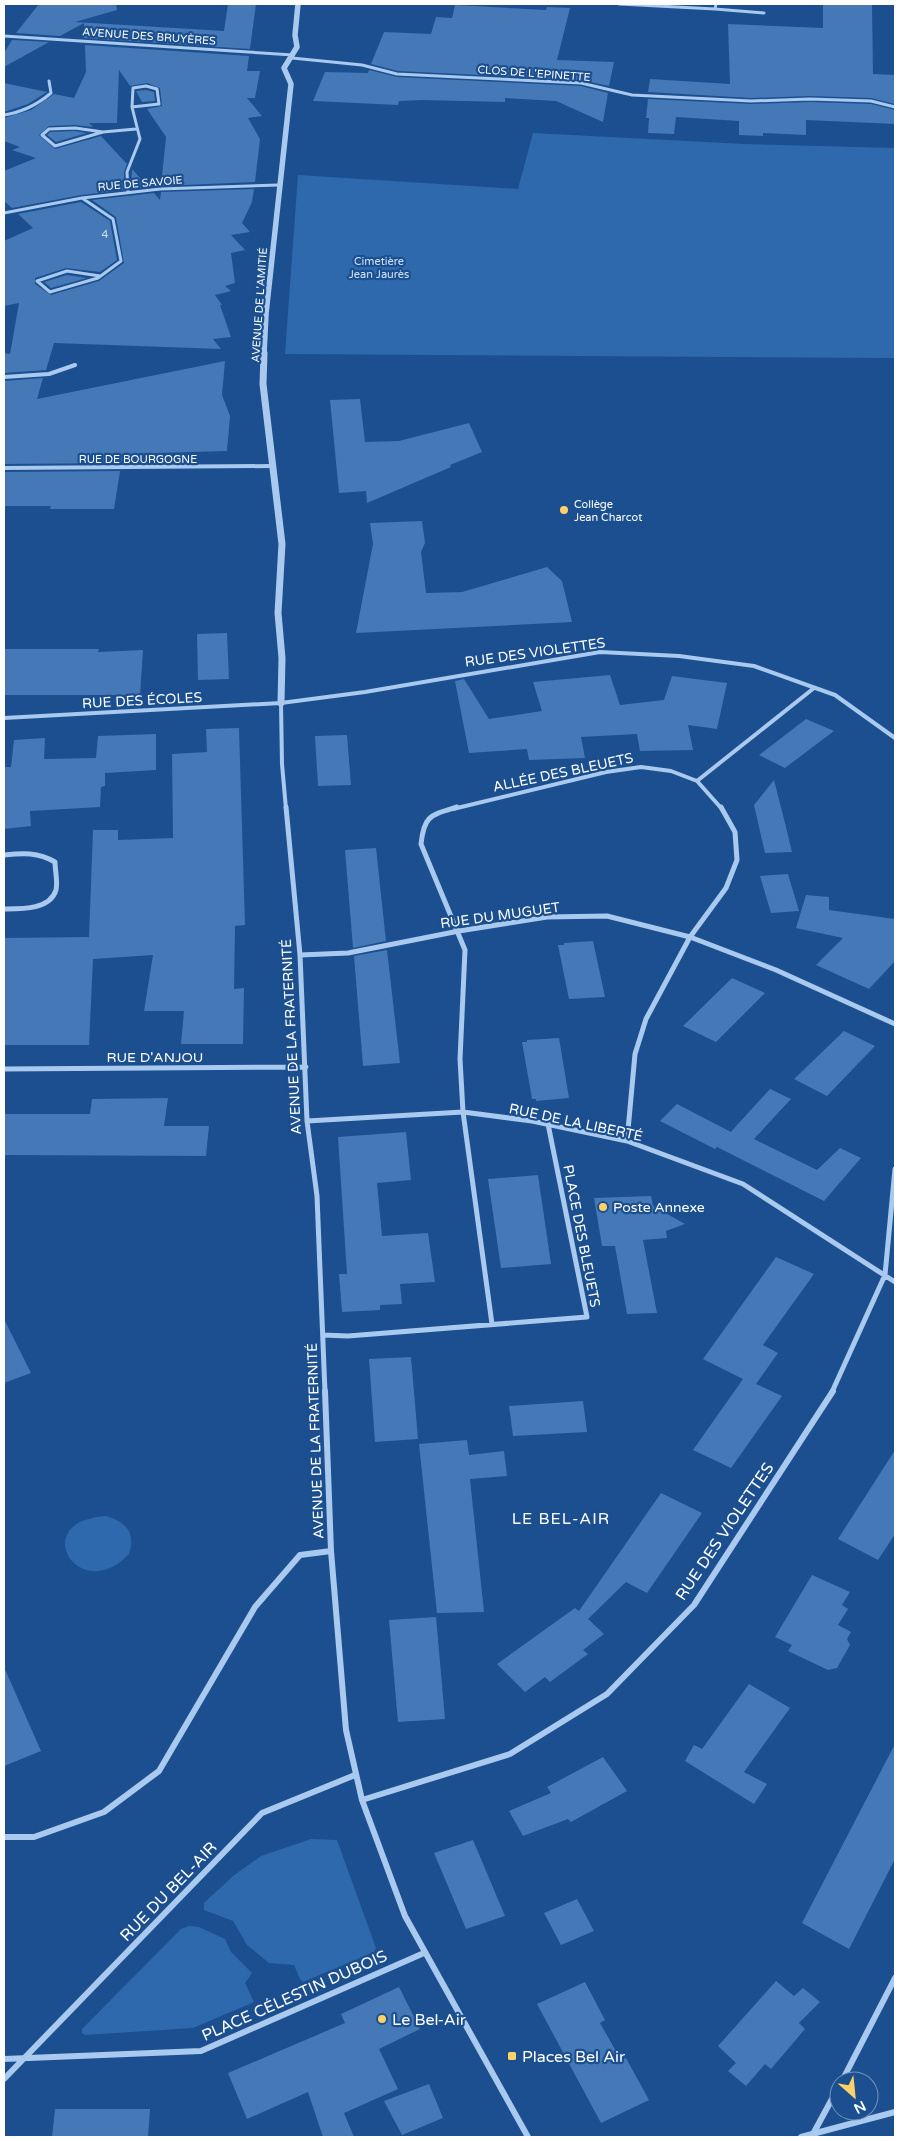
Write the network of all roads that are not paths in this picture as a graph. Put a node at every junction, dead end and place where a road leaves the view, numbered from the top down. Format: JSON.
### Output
{"nodes":[{"id":1,"x":298,"y":4,"type":"edge"},
{"id":2,"x":619,"y":4,"type":"edge"},
{"id":3,"x":716,"y":4,"type":"edge"},
{"id":4,"x":710,"y":8,"type":"junction"},
{"id":5,"x":716,"y":9,"type":"junction"},
{"id":6,"x":764,"y":13,"type":"dead end"},
{"id":7,"x":710,"y":16,"type":"dead end"},
{"id":8,"x":4,"y":36,"type":"edge"},
{"id":9,"x":292,"y":56,"type":"junction"},
{"id":10,"x":49,"y":81,"type":"dead end"},
{"id":11,"x":131,"y":107,"type":"junction"},
{"id":12,"x":895,"y":107,"type":"edge"},
{"id":13,"x":4,"y":115,"type":"edge"},
{"id":14,"x":136,"y":129,"type":"junction"},
{"id":15,"x":103,"y":132,"type":"junction"},
{"id":16,"x":279,"y":185,"type":"junction"},
{"id":17,"x":128,"y":192,"type":"junction"},
{"id":18,"x":82,"y":198,"type":"junction"},
{"id":19,"x":4,"y":213,"type":"edge"},
{"id":20,"x":100,"y":276,"type":"junction"},
{"id":21,"x":75,"y":365,"type":"dead end"},
{"id":22,"x":4,"y":377,"type":"edge"},
{"id":23,"x":272,"y":466,"type":"junction"},
{"id":24,"x":4,"y":468,"type":"edge"},
{"id":25,"x":814,"y":688,"type":"junction"},
{"id":26,"x":281,"y":704,"type":"junction"},
{"id":27,"x":4,"y":718,"type":"edge"},
{"id":28,"x":895,"y":738,"type":"edge"},
{"id":29,"x":697,"y":782,"type":"junction"},
{"id":30,"x":4,"y":855,"type":"edge"},
{"id":31,"x":4,"y":909,"type":"edge"},
{"id":32,"x":459,"y":931,"type":"junction"},
{"id":33,"x":690,"y":937,"type":"junction"},
{"id":34,"x":300,"y":955,"type":"junction"},
{"id":35,"x":895,"y":1024,"type":"edge"},
{"id":36,"x":306,"y":1067,"type":"junction"},
{"id":37,"x":4,"y":1069,"type":"edge"},
{"id":38,"x":463,"y":1112,"type":"junction"},
{"id":39,"x":307,"y":1121,"type":"junction"},
{"id":40,"x":548,"y":1124,"type":"junction"},
{"id":41,"x":627,"y":1141,"type":"junction"},
{"id":42,"x":895,"y":1169,"type":"edge"},
{"id":43,"x":885,"y":1275,"type":"junction"},
{"id":44,"x":895,"y":1282,"type":"edge"},
{"id":45,"x":492,"y":1324,"type":"junction"},
{"id":46,"x":323,"y":1335,"type":"junction"},
{"id":47,"x":331,"y":1551,"type":"junction"},
{"id":48,"x":355,"y":1775,"type":"junction"},
{"id":49,"x":362,"y":1800,"type":"junction"},
{"id":50,"x":4,"y":1837,"type":"edge"},
{"id":51,"x":424,"y":1953,"type":"junction"},
{"id":52,"x":895,"y":1978,"type":"edge"},
{"id":53,"x":4,"y":2059,"type":"edge"},
{"id":54,"x":24,"y":2059,"type":"junction"},
{"id":55,"x":847,"y":2071,"type":"edge"},
{"id":56,"x":4,"y":2079,"type":"edge"},
{"id":57,"x":829,"y":2104,"type":"edge"},
{"id":58,"x":895,"y":2112,"type":"edge"},
{"id":59,"x":813,"y":2134,"type":"junction"},
{"id":60,"x":528,"y":2137,"type":"edge"},
{"id":61,"x":801,"y":2137,"type":"edge"}],
"edges":[{"from":1,"to":9,"type":"street","name":"AVENUE DE L'AMITIÉ"},
{"from":2,"to":4,"type":"street"},
{"from":3,"to":5,"type":"street"},
{"from":4,"to":5,"type":"street"},
{"from":4,"to":7,"type":"street"},
{"from":5,"to":6,"type":"street"},
{"from":8,"to":9,"type":"street","name":"AVENUE DES BRUYÈRES"},
{"from":9,"to":12,"type":"street","name":"CLOS DE L'EPINETTE"},
{"from":9,"to":16,"type":"street","name":"AVENUE DE L'AMITIÉ"},
{"from":10,"to":13,"type":"street"},
{"from":11,"to":11,"type":"street"},
{"from":11,"to":14,"type":"street"},
{"from":14,"to":15,"type":"street"},
{"from":14,"to":17,"type":"street"},
{"from":15,"to":15,"type":"street"},
{"from":16,"to":17,"type":"street","name":"RUE DE SAVOIE"},
{"from":16,"to":23,"type":"street","name":"AVENUE DE L'AMITIÉ"},
{"from":17,"to":18,"type":"street","name":"RUE DE SAVOIE"},
{"from":18,"to":19,"type":"street","name":"RUE DE SAVOIE"},
{"from":18,"to":20,"type":"street"},
{"from":20,"to":20,"type":"street"},
{"from":21,"to":22,"type":"street"},
{"from":23,"to":24,"type":"street","name":"RUE DE BOURGOGNE"},
{"from":23,"to":26,"type":"street","name":"AVENUE DE L'AMITIÉ"},
{"from":25,"to":26,"type":"street","name":"RUE DES VIOLETTES"},
{"from":25,"to":28,"type":"street","name":"RUE DES VIOLETTES"},
{"from":25,"to":29,"type":"street"},
{"from":26,"to":27,"type":"street","name":"RUE DES ÉCOLES"},
{"from":26,"to":34,"type":"street","name":"AVENUE DE LA FRATERNITÉ"},
{"from":29,"to":32,"type":"street","name":"ALLÉE DES BLEUETS"},
{"from":29,"to":33,"type":"street","name":"ALLÉE DES BLEUETS"},
{"from":30,"to":31,"type":"street"},
{"from":32,"to":33,"type":"street","name":"RUE DU MUGUET"},
{"from":32,"to":34,"type":"street","name":"RUE DU MUGUET"},
{"from":32,"to":38,"type":"street","name":"ALLÉE DES BLEUETS"},
{"from":33,"to":35,"type":"street","name":"RUE DU MUGUET"},
{"from":33,"to":41,"type":"street","name":"ALLÉE DES BLEUETS"},
{"from":34,"to":36,"type":"street","name":"AVENUE DE LA FRATERNITÉ"},
{"from":36,"to":37,"type":"street","name":"RUE D'ANJOU"},
{"from":36,"to":39,"type":"street","name":"AVENUE DE LA FRATERNITÉ"},
{"from":38,"to":39,"type":"street","name":"RUE DE LA LIBERTÉ"},
{"from":38,"to":40,"type":"street","name":"RUE DE LA LIBERTÉ"},
{"from":38,"to":45,"type":"street"},
{"from":39,"to":46,"type":"street","name":"AVENUE DE LA FRATERNITÉ"},
{"from":40,"to":41,"type":"street","name":"RUE DE LA LIBERTÉ"},
{"from":40,"to":45,"type":"street","name":"PLACE DES BLEUETS"},
{"from":41,"to":43,"type":"street","name":"RUE DE LA LIBERTÉ"},
{"from":42,"to":43,"type":"street","name":"RUE DES VIOLETTES"},
{"from":43,"to":44,"type":"street","name":"RUE DE LA LIBERTÉ"},
{"from":43,"to":49,"type":"street","name":"RUE DES VIOLETTES"},
{"from":45,"to":46,"type":"street","name":"PLACE DES BLEUETS"},
{"from":46,"to":47,"type":"street","name":"AVENUE DE LA FRATERNITÉ"},
{"from":47,"to":48,"type":"street","name":"AVENUE DE LA FRATERNITÉ"},
{"from":47,"to":50,"type":"street"},
{"from":48,"to":49,"type":"street","name":"AVENUE DE LA FRATERNITÉ"},
{"from":48,"to":54,"type":"street","name":"RUE DU BEL-AIR"},
{"from":49,"to":51,"type":"street","name":"AVENUE DE LA FRATERNITÉ"},
{"from":51,"to":54,"type":"street","name":"PLACE CÉLESTIN DUBOIS"},
{"from":51,"to":60,"type":"street","name":"AVENUE DE LA FRATERNITÉ"},
{"from":52,"to":55,"type":"street"},
{"from":53,"to":54,"type":"street"},
{"from":54,"to":56,"type":"street","name":"RUE DU BEL-AIR"},
{"from":57,"to":59,"type":"street"},
{"from":58,"to":59,"type":"street"},
{"from":59,"to":61,"type":"street"}]}
